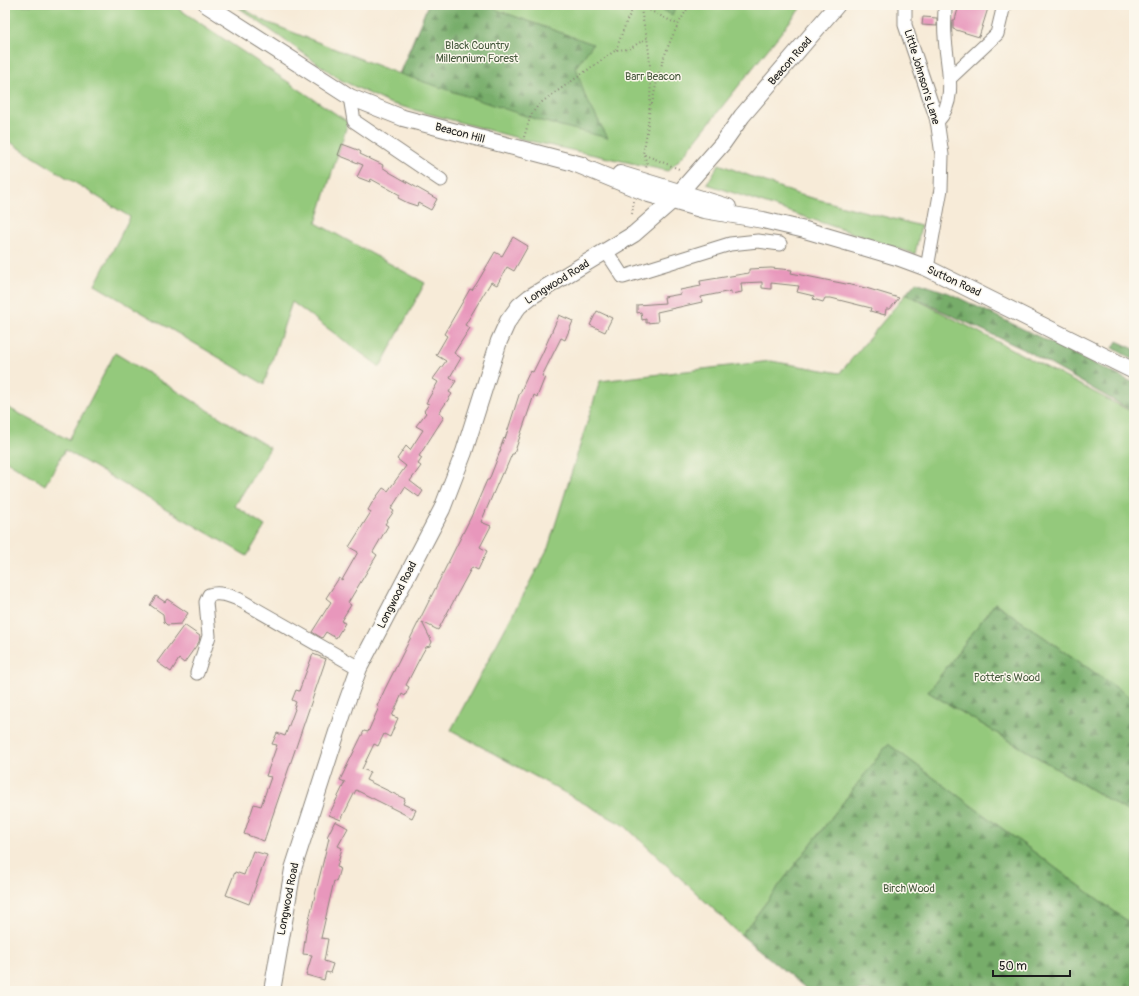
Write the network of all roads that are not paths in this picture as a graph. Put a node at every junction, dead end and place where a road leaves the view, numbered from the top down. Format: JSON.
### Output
{"nodes":[{"id":1,"x":207,"y":5,"type":"edge"},
{"id":2,"x":837,"y":5,"type":"edge"},
{"id":3,"x":905,"y":5,"type":"edge"},
{"id":4,"x":945,"y":5,"type":"edge"},
{"id":5,"x":1004,"y":5,"type":"edge"},
{"id":6,"x":950,"y":78,"type":"junction"},
{"id":7,"x":350,"y":97,"type":"junction"},
{"id":8,"x":937,"y":122,"type":"junction"},
{"id":9,"x":441,"y":180,"type":"dead end"},
{"id":10,"x":670,"y":194,"type":"junction"},
{"id":11,"x":780,"y":244,"type":"dead end"},
{"id":12,"x":606,"y":251,"type":"junction"},
{"id":13,"x":927,"y":268,"type":"junction"},
{"id":14,"x":1134,"y":371,"type":"edge"},
{"id":15,"x":359,"y":668,"type":"junction"},
{"id":16,"x":197,"y":673,"type":"dead end"},
{"id":17,"x":272,"y":991,"type":"edge"}],
"edges":[{"from":1,"to":7,"type":"main road","name":"Beacon Hill"},
{"from":2,"to":10,"type":"main road","name":"Beacon Road"},
{"from":3,"to":8,"type":"street","name":"Little Johnson's Lane"},
{"from":4,"to":6,"type":"street"},
{"from":5,"to":6,"type":"street"},
{"from":6,"to":8,"type":"street"},
{"from":7,"to":9,"type":"street"},
{"from":7,"to":10,"type":"main road","name":"Beacon Hill"},
{"from":8,"to":13,"type":"street","name":"Little Johnson's Lane"},
{"from":10,"to":12,"type":"main road","name":"Longwood Road"},
{"from":10,"to":13,"type":"main road","name":"Sutton Road"},
{"from":11,"to":12,"type":"street"},
{"from":12,"to":15,"type":"main road","name":"Longwood Road"},
{"from":13,"to":14,"type":"main road","name":"Sutton Road"},
{"from":15,"to":16,"type":"street"},
{"from":15,"to":17,"type":"main road","name":"Longwood Road"}]}
